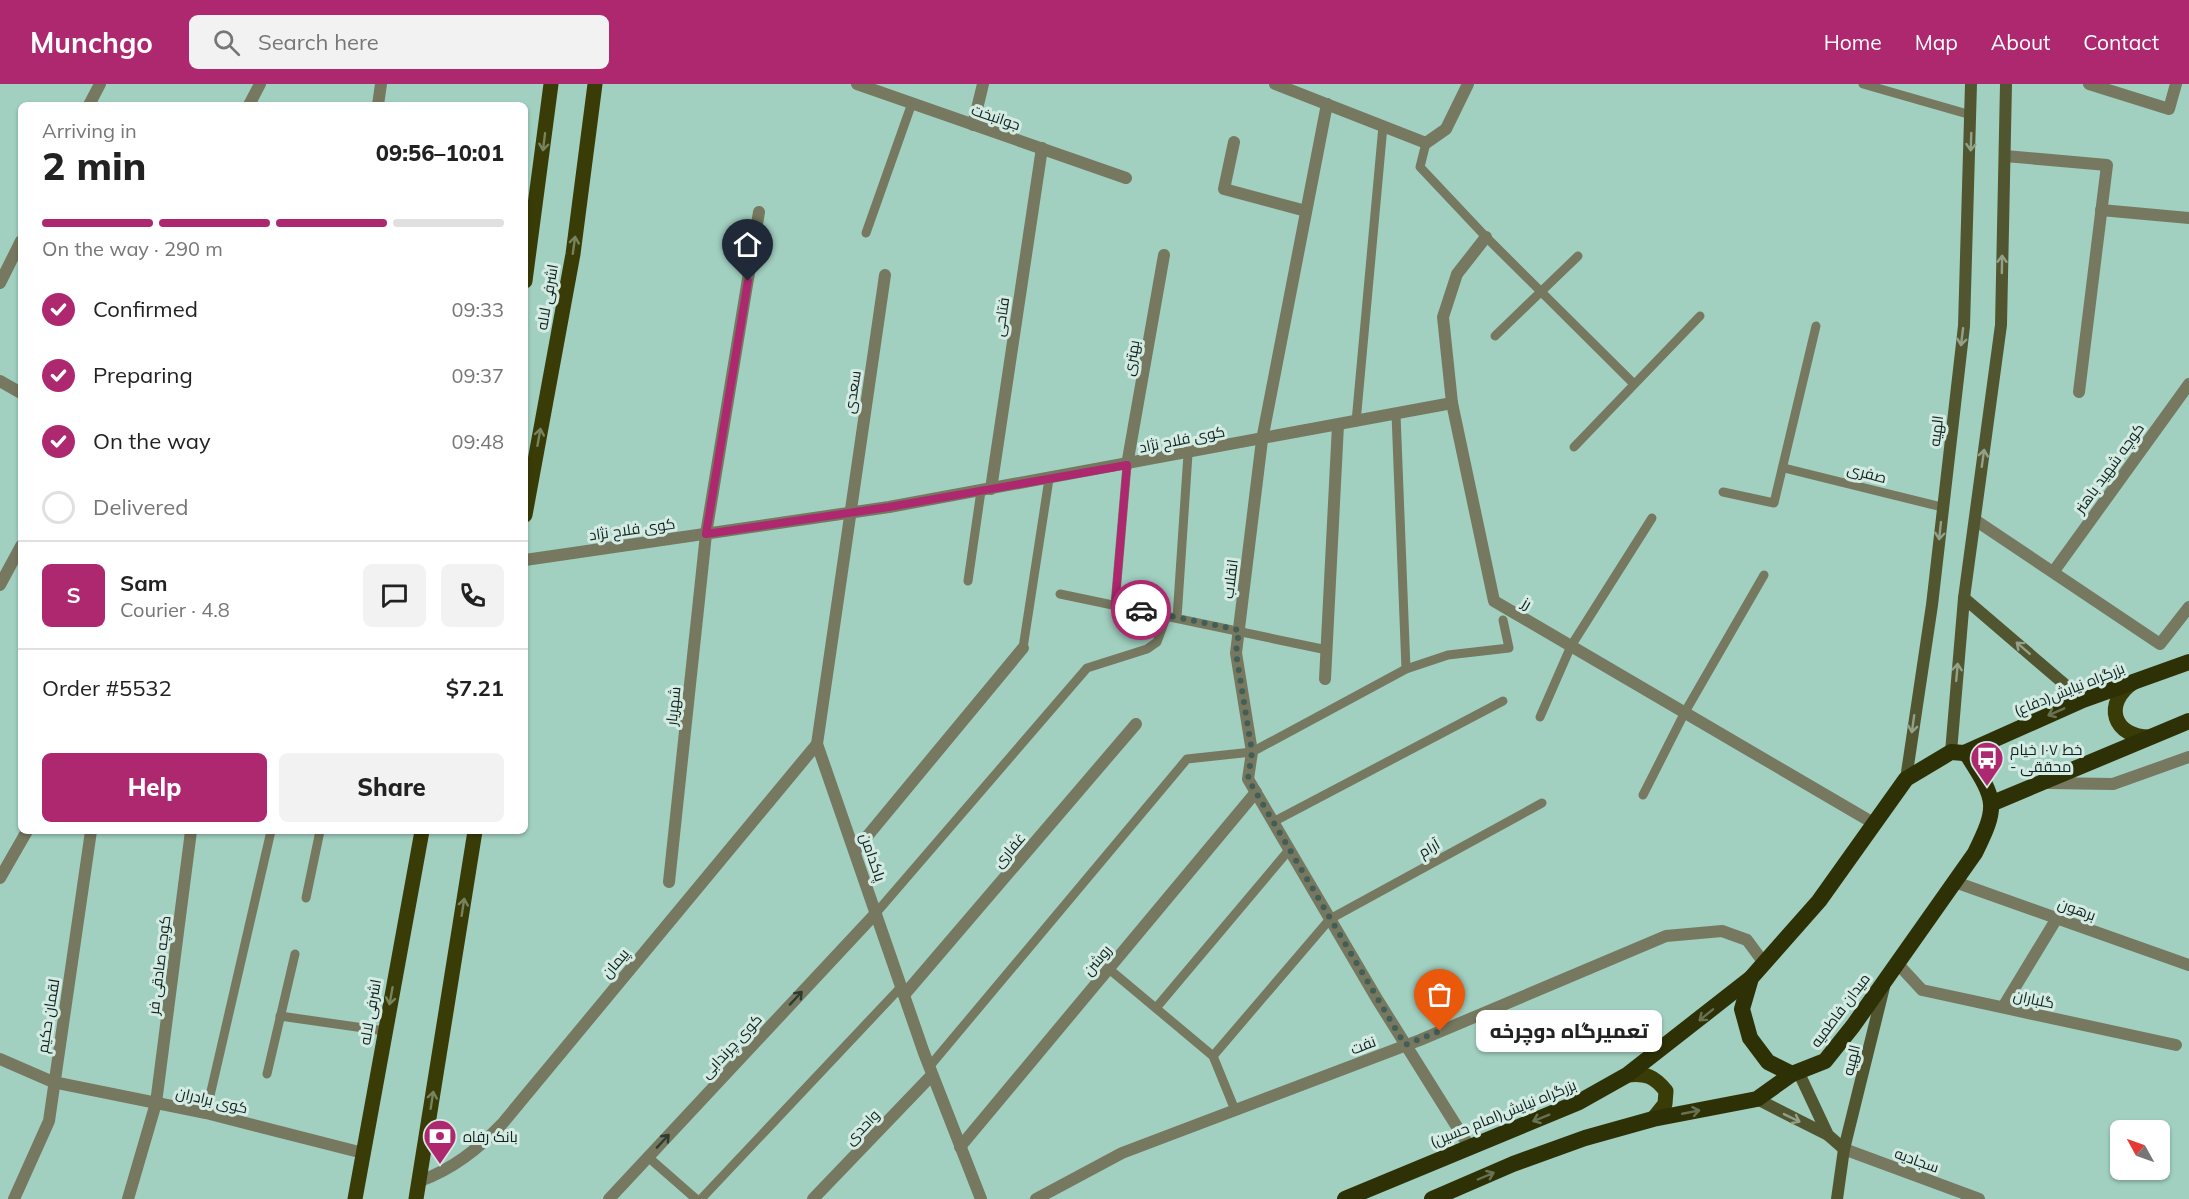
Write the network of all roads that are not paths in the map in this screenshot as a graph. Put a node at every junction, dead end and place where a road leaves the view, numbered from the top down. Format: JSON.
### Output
{"nodes":[{"id":1,"x":100,"y":84,"type":"edge"},
{"id":2,"x":260,"y":84,"type":"edge"},
{"id":3,"x":381,"y":84,"type":"edge"},
{"id":4,"x":551,"y":84,"type":"edge"},
{"id":5,"x":595,"y":84,"type":"edge"},
{"id":6,"x":857,"y":84,"type":"edge"},
{"id":7,"x":983,"y":84,"type":"edge"},
{"id":8,"x":1275,"y":84,"type":"edge"},
{"id":9,"x":1468,"y":84,"type":"edge"},
{"id":10,"x":1863,"y":84,"type":"edge"},
{"id":11,"x":1971,"y":84,"type":"edge"},
{"id":12,"x":2007,"y":84,"type":"edge"},
{"id":13,"x":2089,"y":84,"type":"edge"},
{"id":14,"x":2176,"y":84,"type":"edge"},
{"id":15,"x":2109,"y":87,"type":"edge"},
{"id":16,"x":91,"y":102,"type":"edge"},
{"id":17,"x":251,"y":102,"type":"edge"},
{"id":18,"x":378,"y":102,"type":"edge"},
{"id":19,"x":912,"y":103,"type":"junction"},
{"id":20,"x":1327,"y":104,"type":"junction"},
{"id":21,"x":1971,"y":115,"type":"junction"},
{"id":22,"x":974,"y":125,"type":"junction"},
{"id":23,"x":1383,"y":126,"type":"junction"},
{"id":24,"x":1234,"y":142,"type":"dead end"},
{"id":25,"x":1426,"y":143,"type":"junction"},
{"id":26,"x":1042,"y":148,"type":"junction"},
{"id":27,"x":2005,"y":156,"type":"junction"},
{"id":28,"x":1126,"y":178,"type":"dead end"},
{"id":29,"x":2101,"y":210,"type":"junction"},
{"id":30,"x":1306,"y":211,"type":"junction"},
{"id":31,"x":759,"y":212,"type":"dead end"},
{"id":32,"x":2189,"y":218,"type":"edge"},
{"id":33,"x":866,"y":233,"type":"dead end"},
{"id":34,"x":1486,"y":237,"type":"junction"},
{"id":35,"x":18,"y":247,"type":"edge"},
{"id":36,"x":1164,"y":255,"type":"dead end"},
{"id":37,"x":1578,"y":256,"type":"dead end"},
{"id":38,"x":528,"y":258,"type":"edge"},
{"id":39,"x":885,"y":275,"type":"dead end"},
{"id":40,"x":0,"y":283,"type":"edge"},
{"id":41,"x":1542,"y":292,"type":"junction"},
{"id":42,"x":1700,"y":316,"type":"dead end"},
{"id":43,"x":1816,"y":326,"type":"dead end"},
{"id":44,"x":1495,"y":336,"type":"dead end"},
{"id":45,"x":0,"y":381,"type":"edge"},
{"id":46,"x":1634,"y":384,"type":"junction"},
{"id":47,"x":2189,"y":384,"type":"edge"},
{"id":48,"x":18,"y":391,"type":"edge"},
{"id":49,"x":2079,"y":392,"type":"dead end"},
{"id":50,"x":1452,"y":404,"type":"junction"},
{"id":51,"x":1396,"y":414,"type":"junction"},
{"id":52,"x":1356,"y":422,"type":"junction"},
{"id":53,"x":1338,"y":425,"type":"junction"},
{"id":54,"x":1262,"y":440,"type":"junction"},
{"id":55,"x":1574,"y":447,"type":"dead end"},
{"id":56,"x":1188,"y":454,"type":"junction"},
{"id":57,"x":1127,"y":465,"type":"junction"},
{"id":58,"x":1784,"y":468,"type":"junction"},
{"id":59,"x":1048,"y":479,"type":"junction"},
{"id":60,"x":986,"y":490,"type":"junction"},
{"id":61,"x":1723,"y":492,"type":"dead end"},
{"id":62,"x":528,"y":499,"type":"edge"},
{"id":63,"x":1942,"y":507,"type":"junction"},
{"id":64,"x":849,"y":513,"type":"junction"},
{"id":65,"x":1652,"y":518,"type":"dead end"},
{"id":66,"x":1975,"y":520,"type":"junction"},
{"id":67,"x":706,"y":534,"type":"junction"},
{"id":68,"x":18,"y":552,"type":"edge"},
{"id":69,"x":528,"y":560,"type":"edge"},
{"id":70,"x":2054,"y":570,"type":"junction"},
{"id":71,"x":1764,"y":574,"type":"dead end"},
{"id":72,"x":968,"y":581,"type":"dead end"},
{"id":73,"x":0,"y":585,"type":"edge"},
{"id":74,"x":1060,"y":594,"type":"dead end"},
{"id":75,"x":1964,"y":598,"type":"junction"},
{"id":76,"x":1115,"y":605,"type":"junction"},
{"id":77,"x":2189,"y":607,"type":"edge"},
{"id":78,"x":1167,"y":615,"type":"junction"},
{"id":79,"x":1177,"y":618,"type":"junction"},
{"id":80,"x":1503,"y":620,"type":"dead end"},
{"id":81,"x":1239,"y":630,"type":"junction"},
{"id":82,"x":1571,"y":646,"type":"junction"},
{"id":83,"x":1023,"y":648,"type":"joint"},
{"id":84,"x":1327,"y":650,"type":"junction"},
{"id":85,"x":2189,"y":662,"type":"edge"},
{"id":86,"x":1406,"y":669,"type":"junction"},
{"id":87,"x":1325,"y":680,"type":"dead end"},
{"id":88,"x":2134,"y":682,"type":"junction"},
{"id":89,"x":2084,"y":700,"type":"junction"},
{"id":90,"x":1503,"y":701,"type":"dead end"},
{"id":91,"x":1685,"y":712,"type":"junction"},
{"id":92,"x":1540,"y":717,"type":"dead end"},
{"id":93,"x":2189,"y":721,"type":"edge"},
{"id":94,"x":1136,"y":724,"type":"dead end"},
{"id":95,"x":2151,"y":737,"type":"junction"},
{"id":96,"x":817,"y":744,"type":"junction"},
{"id":97,"x":1252,"y":752,"type":"junction"},
{"id":98,"x":1957,"y":752,"type":"junction"},
{"id":99,"x":2189,"y":757,"type":"edge"},
{"id":100,"x":1906,"y":779,"type":"junction"},
{"id":101,"x":2040,"y":783,"type":"junction"},
{"id":102,"x":1256,"y":792,"type":"junction"},
{"id":103,"x":1643,"y":795,"type":"dead end"},
{"id":104,"x":1542,"y":803,"type":"dead end"},
{"id":105,"x":1993,"y":803,"type":"junction"},
{"id":106,"x":1273,"y":822,"type":"junction"},
{"id":107,"x":1875,"y":824,"type":"junction"},
{"id":108,"x":25,"y":834,"type":"edge"},
{"id":109,"x":91,"y":834,"type":"edge"},
{"id":110,"x":191,"y":834,"type":"edge"},
{"id":111,"x":270,"y":834,"type":"edge"},
{"id":112,"x":319,"y":834,"type":"edge"},
{"id":113,"x":417,"y":834,"type":"edge"},
{"id":114,"x":474,"y":834,"type":"edge"},
{"id":115,"x":1289,"y":850,"type":"junction"},
{"id":116,"x":855,"y":851,"type":"junction"},
{"id":117,"x":0,"y":878,"type":"edge"},
{"id":118,"x":669,"y":882,"type":"dead end"},
{"id":119,"x":1955,"y":882,"type":"junction"},
{"id":120,"x":306,"y":898,"type":"dead end"},
{"id":121,"x":876,"y":913,"type":"junction"},
{"id":122,"x":2057,"y":918,"type":"junction"},
{"id":123,"x":1330,"y":919,"type":"junction"},
{"id":124,"x":295,"y":954,"type":"dead end"},
{"id":125,"x":1764,"y":963,"type":"junction"},
{"id":126,"x":1897,"y":963,"type":"junction"},
{"id":127,"x":2189,"y":965,"type":"edge"},
{"id":128,"x":1109,"y":969,"type":"junction"},
{"id":129,"x":1751,"y":978,"type":"junction"},
{"id":130,"x":1886,"y":978,"type":"junction"},
{"id":131,"x":903,"y":991,"type":"junction"},
{"id":132,"x":2002,"y":1007,"type":"junction"},
{"id":133,"x":1156,"y":1008,"type":"junction"},
{"id":134,"x":280,"y":1016,"type":"junction"},
{"id":135,"x":385,"y":1031,"type":"junction"},
{"id":136,"x":1405,"y":1045,"type":"junction"},
{"id":137,"x":2176,"y":1045,"type":"dead end"},
{"id":138,"x":1213,"y":1056,"type":"junction"},
{"id":139,"x":0,"y":1059,"type":"edge"},
{"id":140,"x":931,"y":1071,"type":"junction"},
{"id":141,"x":1795,"y":1072,"type":"junction"},
{"id":142,"x":267,"y":1074,"type":"dead end"},
{"id":143,"x":1627,"y":1075,"type":"junction"},
{"id":144,"x":53,"y":1082,"type":"junction"},
{"id":145,"x":1757,"y":1099,"type":"junction"},
{"id":146,"x":156,"y":1103,"type":"junction"},
{"id":147,"x":1235,"y":1110,"type":"junction"},
{"id":148,"x":206,"y":1113,"type":"junction"},
{"id":149,"x":1653,"y":1119,"type":"junction"},
{"id":150,"x":1828,"y":1134,"type":"junction"},
{"id":151,"x":1469,"y":1146,"type":"junction"},
{"id":152,"x":960,"y":1147,"type":"junction"},
{"id":153,"x":1844,"y":1149,"type":"junction"},
{"id":154,"x":363,"y":1153,"type":"junction"},
{"id":155,"x":648,"y":1157,"type":"junction"},
{"id":156,"x":420,"y":1181,"type":"junction"},
{"id":157,"x":14,"y":1199,"type":"edge"},
{"id":158,"x":129,"y":1199,"type":"edge"},
{"id":159,"x":355,"y":1199,"type":"edge"},
{"id":160,"x":416,"y":1199,"type":"edge"},
{"id":161,"x":609,"y":1199,"type":"edge"},
{"id":162,"x":696,"y":1199,"type":"edge"},
{"id":163,"x":701,"y":1199,"type":"edge"},
{"id":164,"x":813,"y":1199,"type":"edge"},
{"id":165,"x":981,"y":1199,"type":"edge"},
{"id":166,"x":1036,"y":1199,"type":"edge"},
{"id":167,"x":1345,"y":1199,"type":"edge"},
{"id":168,"x":1432,"y":1199,"type":"edge"},
{"id":169,"x":1837,"y":1199,"type":"edge"},
{"id":170,"x":1979,"y":1199,"type":"edge"}],
"edges":[{"from":1,"to":16,"type":"street"},
{"from":2,"to":17,"type":"street"},
{"from":3,"to":18,"type":"street"},
{"from":4,"to":38,"type":"main road","name":"اشرفی لاله","one_way":true},
{"from":62,"to":5,"type":"main road","name":"اشرفی لاله","one_way":true},
{"from":6,"to":19,"type":"street","name":"جوانبخت"},
{"from":7,"to":22,"type":"street"},
{"from":8,"to":20,"type":"street"},
{"from":9,"to":25,"type":"street"},
{"from":10,"to":21,"type":"lane"},
{"from":11,"to":21,"type":"main road","name":"الهیه"},
{"from":12,"to":27,"type":"main road"},
{"from":13,"to":15,"type":"street"},
{"from":14,"to":15,"type":"street"},
{"from":19,"to":22,"type":"street","name":"جوانبخت"},
{"from":19,"to":33,"type":"lane"},
{"from":20,"to":23,"type":"street"},
{"from":20,"to":30,"type":"street","name":"انقلاب"},
{"from":21,"to":63,"type":"main road","name":"الهیه","one_way":true},
{"from":22,"to":26,"type":"street","name":"جوانبخت"},
{"from":23,"to":25,"type":"street"},
{"from":23,"to":52,"type":"lane"},
{"from":24,"to":30,"type":"street"},
{"from":25,"to":34,"type":"lane"},
{"from":26,"to":28,"type":"street","name":"جوانبخت"},
{"from":26,"to":60,"type":"street","name":"فتاحی"},
{"from":27,"to":29,"type":"street"},
{"from":66,"to":27,"type":"main road","one_way":true},
{"from":29,"to":32,"type":"street"},
{"from":29,"to":49,"type":"street"},
{"from":30,"to":54,"type":"street","name":"انقلاب"},
{"from":31,"to":67,"type":"street","name":"شهریار"},
{"from":34,"to":41,"type":"lane"},
{"from":34,"to":50,"type":"street","name":"رز"},
{"from":35,"to":40,"type":"street"},
{"from":36,"to":57,"type":"street","name":"بهتری"},
{"from":37,"to":41,"type":"lane"},
{"from":39,"to":64,"type":"street","name":"سعدی"},
{"from":41,"to":44,"type":"lane"},
{"from":41,"to":46,"type":"lane"},
{"from":42,"to":46,"type":"lane"},
{"from":43,"to":58,"type":"lane"},
{"from":45,"to":48,"type":"street"},
{"from":46,"to":55,"type":"lane"},
{"from":47,"to":70,"type":"street","name":"کوچه شهید باهنر"},
{"from":50,"to":51,"type":"street","name":"کوی فلاح نژاد"},
{"from":50,"to":82,"type":"street","name":"رز"},
{"from":51,"to":52,"type":"street","name":"کوی فلاح نژاد"},
{"from":51,"to":86,"type":"lane"},
{"from":52,"to":53,"type":"street","name":"کوی فلاح نژاد"},
{"from":53,"to":54,"type":"street","name":"کوی فلاح نژاد"},
{"from":53,"to":84,"type":"street"},
{"from":54,"to":56,"type":"street","name":"کوی فلاح نژاد"},
{"from":54,"to":81,"type":"street","name":"انقلاب"},
{"from":56,"to":57,"type":"street","name":"کوی فلاح نژاد"},
{"from":56,"to":79,"type":"lane"},
{"from":57,"to":59,"type":"street","name":"کوی فلاح نژاد"},
{"from":57,"to":76,"type":"lane"},
{"from":58,"to":61,"type":"lane"},
{"from":58,"to":63,"type":"lane","name":"صفری"},
{"from":59,"to":60,"type":"street","name":"کوی فلاح نژاد"},
{"from":59,"to":83,"type":"lane"},
{"from":60,"to":64,"type":"street","name":"کوی فلاح نژاد"},
{"from":60,"to":72,"type":"lane"},
{"from":63,"to":100,"type":"main road","name":"الهیه","one_way":true},
{"from":64,"to":67,"type":"street","name":"کوی فلاح نژاد"},
{"from":64,"to":96,"type":"street","name":"پاکدامن"},
{"from":65,"to":82,"type":"lane"},
{"from":66,"to":70,"type":"street"},
{"from":66,"to":75,"type":"main road"},
{"from":67,"to":69,"type":"street","name":"کوی فلاح نژاد"},
{"from":67,"to":118,"type":"street","name":"شهریار"},
{"from":68,"to":73,"type":"street"},
{"from":70,"to":77,"type":"street"},
{"from":71,"to":91,"type":"lane"},
{"from":74,"to":76,"type":"lane"},
{"from":89,"to":75,"type":"main road","one_way":true},
{"from":98,"to":75,"type":"main road","one_way":true},
{"from":76,"to":78,"type":"lane"},
{"from":78,"to":79,"type":"lane"},
{"from":78,"to":121,"type":"lane"},
{"from":79,"to":81,"type":"lane"},
{"from":80,"to":86,"type":"lane"},
{"from":81,"to":84,"type":"lane"},
{"from":81,"to":97,"type":"street","name":"انقلاب"},
{"from":82,"to":91,"type":"street","name":"رز"},
{"from":82,"to":92,"type":"lane"},
{"from":83,"to":116,"type":"street"},
{"from":84,"to":87,"type":"street"},
{"from":85,"to":88,"type":"highway","name":"بزرگراه نیایش(دفاع)"},
{"from":86,"to":97,"type":"lane"},
{"from":88,"to":89,"type":"highway","name":"بزرگراه نیایش(دفاع)"},
{"from":88,"to":95,"type":"main road"},
{"from":89,"to":98,"type":"highway","name":"بزرگراه نیایش(دفاع)","one_way":true},
{"from":90,"to":106,"type":"lane"},
{"from":91,"to":103,"type":"lane"},
{"from":91,"to":107,"type":"street","name":"رز"},
{"from":93,"to":95,"type":"highway"},
{"from":94,"to":131,"type":"street","name":"غفاری"},
{"from":95,"to":101,"type":"highway"},
{"from":96,"to":116,"type":"street","name":"پاکدامن"},
{"from":96,"to":156,"type":"street","name":"پیمان"},
{"from":97,"to":102,"type":"street","name":"انقلاب"},
{"from":97,"to":140,"type":"lane"},
{"from":98,"to":100,"type":"highway"},
{"from":98,"to":105,"type":"highway"},
{"from":99,"to":101,"type":"street"},
{"from":100,"to":107,"type":"highway"},
{"from":101,"to":105,"type":"highway"},
{"from":102,"to":106,"type":"street","name":"انقلاب"},
{"from":102,"to":128,"type":"street","name":"روشن"},
{"from":104,"to":123,"type":"lane","name":"آرام"},
{"from":105,"to":119,"type":"highway","name":"میدان فاطمیه"},
{"from":106,"to":115,"type":"street","name":"انقلاب"},
{"from":107,"to":125,"type":"highway"},
{"from":108,"to":117,"type":"street"},
{"from":109,"to":144,"type":"street","name":"لقمان حکیم"},
{"from":110,"to":146,"type":"street","name":"کوچه صادقی فر"},
{"from":111,"to":148,"type":"lane"},
{"from":112,"to":120,"type":"lane"},
{"from":113,"to":135,"type":"main road","name":"اشرفی لاله","one_way":true},
{"from":156,"to":114,"type":"main road","one_way":true},
{"from":115,"to":123,"type":"street","name":"انقلاب"},
{"from":115,"to":133,"type":"lane"},
{"from":116,"to":121,"type":"street","name":"پاکدامن"},
{"from":119,"to":122,"type":"street","name":"برهون"},
{"from":119,"to":126,"type":"highway","name":"میدان فاطمیه"},
{"from":121,"to":131,"type":"street","name":"پاکدامن"},
{"from":155,"to":121,"type":"street","name":"کوی چرندابی","one_way":true},
{"from":122,"to":127,"type":"street","name":"برهون"},
{"from":122,"to":132,"type":"street"},
{"from":123,"to":136,"type":"street","name":"انقلاب"},
{"from":123,"to":138,"type":"lane"},
{"from":124,"to":134,"type":"lane"},
{"from":125,"to":129,"type":"highway"},
{"from":125,"to":136,"type":"street","name":"نفت"},
{"from":126,"to":130,"type":"highway","name":"میدان فاطمیه"},
{"from":126,"to":132,"type":"street","name":"گلباران"},
{"from":128,"to":133,"type":"lane"},
{"from":128,"to":152,"type":"street","name":"روشن"},
{"from":129,"to":141,"type":"highway"},
{"from":129,"to":143,"type":"highway","name":"بزرگراه نیایش(امام حسین)","one_way":true},
{"from":130,"to":141,"type":"highway","name":"میدان فاطمیه"},
{"from":130,"to":153,"type":"main road","name":"الهیه"},
{"from":131,"to":140,"type":"street","name":"پاکدامن"},
{"from":131,"to":163,"type":"lane"},
{"from":132,"to":137,"type":"street","name":"گلباران"},
{"from":133,"to":138,"type":"lane"},
{"from":134,"to":135,"type":"lane"},
{"from":134,"to":142,"type":"lane"},
{"from":135,"to":154,"type":"main road","name":"اشرفی لاله"},
{"from":136,"to":147,"type":"street","name":"نفت"},
{"from":136,"to":151,"type":"street","name":"انقلاب"},
{"from":138,"to":147,"type":"lane"},
{"from":139,"to":144,"type":"street","name":"کوی برادران"},
{"from":140,"to":152,"type":"street","name":"پاکدامن"},
{"from":140,"to":164,"type":"street","name":"واحدی"},
{"from":141,"to":145,"type":"highway"},
{"from":141,"to":150,"type":"main road"},
{"from":143,"to":149,"type":"main road"},
{"from":143,"to":151,"type":"highway","name":"بزرگراه نیایش(امام حسین)","one_way":true},
{"from":144,"to":146,"type":"street","name":"کوی برادران"},
{"from":144,"to":157,"type":"street","name":"لقمان حکیم"},
{"from":149,"to":145,"type":"highway","one_way":true},
{"from":145,"to":150,"type":"main road","one_way":true},
{"from":146,"to":148,"type":"street","name":"کوی برادران"},
{"from":146,"to":158,"type":"street","name":"کوچه صادقی فر"},
{"from":147,"to":166,"type":"street","name":"نفت"},
{"from":148,"to":154,"type":"street","name":"کوی برادران"},
{"from":168,"to":149,"type":"highway","one_way":true},
{"from":150,"to":153,"type":"main road"},
{"from":151,"to":167,"type":"highway","name":"بزرگراه نیایش(امام حسین)"},
{"from":152,"to":165,"type":"street","name":"پاکدامن"},
{"from":153,"to":169,"type":"main road","name":"الهیه"},
{"from":153,"to":170,"type":"street","name":"سجادیه"},
{"from":154,"to":159,"type":"main road","name":"اشرفی لاله"},
{"from":155,"to":161,"type":"street","name":"کوی چرندابی"},
{"from":155,"to":162,"type":"lane"},
{"from":156,"to":160,"type":"main road"}]}
